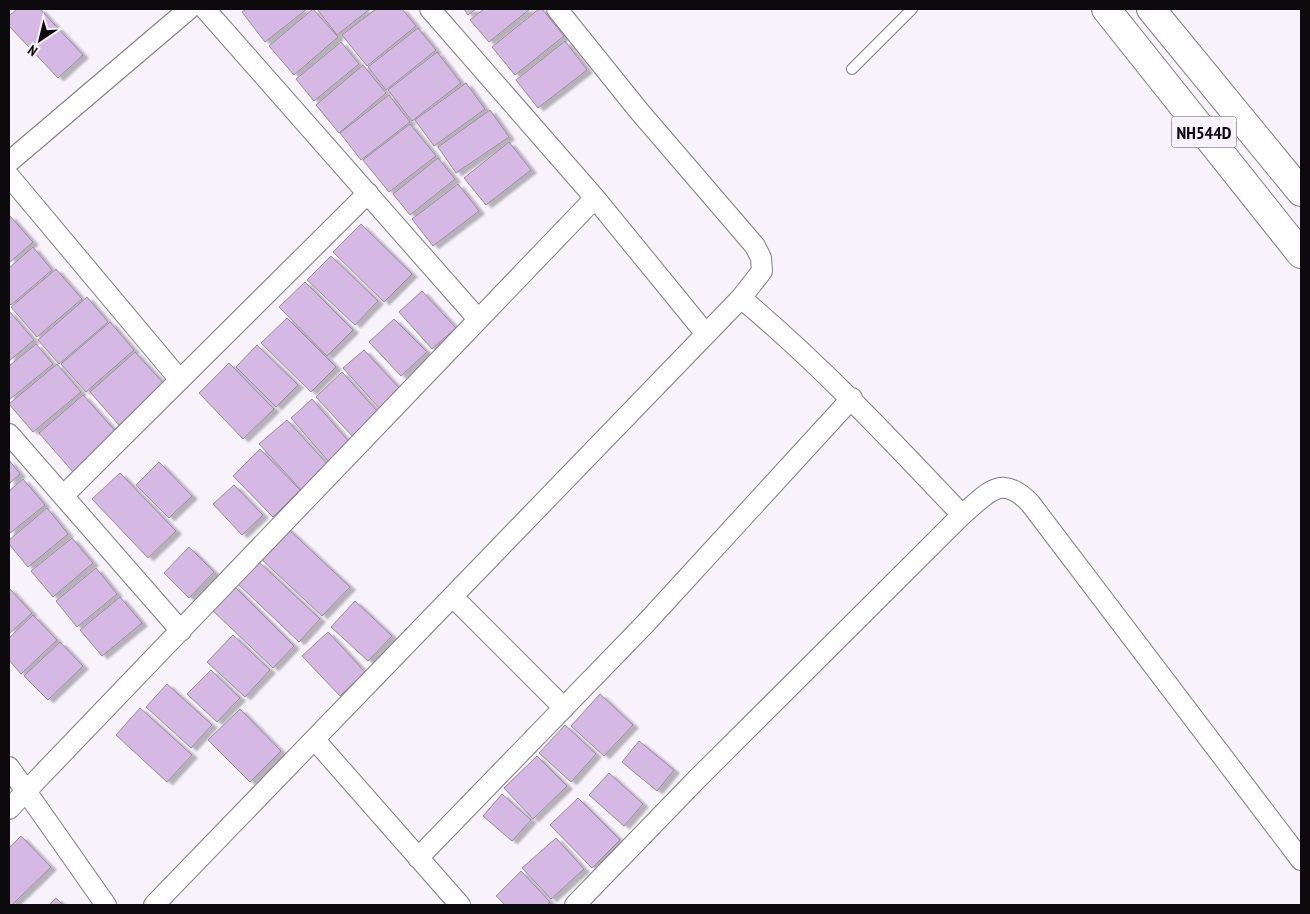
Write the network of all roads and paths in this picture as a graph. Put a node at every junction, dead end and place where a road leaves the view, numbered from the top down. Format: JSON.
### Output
{"nodes":[{"id":1,"x":189,"y":9,"type":"edge"},
{"id":2,"x":205,"y":9,"type":"edge"},
{"id":3,"x":430,"y":9,"type":"edge"},
{"id":4,"x":557,"y":9,"type":"edge"},
{"id":5,"x":912,"y":9,"type":"edge"},
{"id":6,"x":1106,"y":9,"type":"edge"},
{"id":7,"x":1154,"y":10,"type":"edge"},
{"id":8,"x":852,"y":69,"type":"dead end"},
{"id":9,"x":9,"y":162,"type":"edge"},
{"id":10,"x":9,"y":176,"type":"edge"},
{"id":11,"x":1301,"y":192,"type":"edge"},
{"id":12,"x":368,"y":193,"type":"junction"},
{"id":13,"x":595,"y":198,"type":"junction"},
{"id":14,"x":1301,"y":254,"type":"edge"},
{"id":15,"x":741,"y":298,"type":"junction"},
{"id":16,"x":478,"y":319,"type":"junction"},
{"id":17,"x":706,"y":334,"type":"junction"},
{"id":18,"x":180,"y":380,"type":"junction"},
{"id":19,"x":852,"y":398,"type":"junction"},
{"id":20,"x":9,"y":434,"type":"edge"},
{"id":21,"x":63,"y":496,"type":"junction"},
{"id":22,"x":962,"y":516,"type":"junction"},
{"id":23,"x":453,"y":597,"type":"junction"},
{"id":24,"x":180,"y":631,"type":"junction"},
{"id":25,"x":564,"y":708,"type":"junction"},
{"id":26,"x":315,"y":740,"type":"junction"},
{"id":27,"x":9,"y":768,"type":"edge"},
{"id":28,"x":26,"y":790,"type":"junction"},
{"id":29,"x":9,"y":809,"type":"edge"},
{"id":30,"x":418,"y":858,"type":"junction"},
{"id":31,"x":1301,"y":860,"type":"edge"},
{"id":32,"x":106,"y":905,"type":"edge"},
{"id":33,"x":154,"y":905,"type":"edge"},
{"id":34,"x":460,"y":905,"type":"edge"},
{"id":35,"x":575,"y":905,"type":"edge"}],
"edges":[{"from":1,"to":9,"type":"street"},
{"from":2,"to":12,"type":"street"},
{"from":3,"to":13,"type":"street"},
{"from":4,"to":15,"type":"street"},
{"from":5,"to":8,"type":"lane"},
{"from":6,"to":14,"type":"highway","number":"NH544D"},
{"from":7,"to":11,"type":"highway","number":"NH544D"},
{"from":10,"to":18,"type":"street"},
{"from":12,"to":16,"type":"street"},
{"from":12,"to":18,"type":"street"},
{"from":13,"to":16,"type":"street"},
{"from":13,"to":17,"type":"street"},
{"from":15,"to":17,"type":"street"},
{"from":15,"to":19,"type":"street"},
{"from":16,"to":24,"type":"street"},
{"from":17,"to":23,"type":"street"},
{"from":18,"to":21,"type":"street"},
{"from":19,"to":22,"type":"street"},
{"from":19,"to":25,"type":"street"},
{"from":20,"to":21,"type":"street"},
{"from":21,"to":24,"type":"street"},
{"from":22,"to":31,"type":"street"},
{"from":22,"to":35,"type":"street"},
{"from":23,"to":25,"type":"street"},
{"from":23,"to":26,"type":"street"},
{"from":24,"to":28,"type":"street"},
{"from":25,"to":30,"type":"street"},
{"from":26,"to":30,"type":"street"},
{"from":26,"to":33,"type":"street"},
{"from":27,"to":28,"type":"street"},
{"from":28,"to":29,"type":"street"},
{"from":28,"to":32,"type":"street"},
{"from":30,"to":34,"type":"street"}]}
